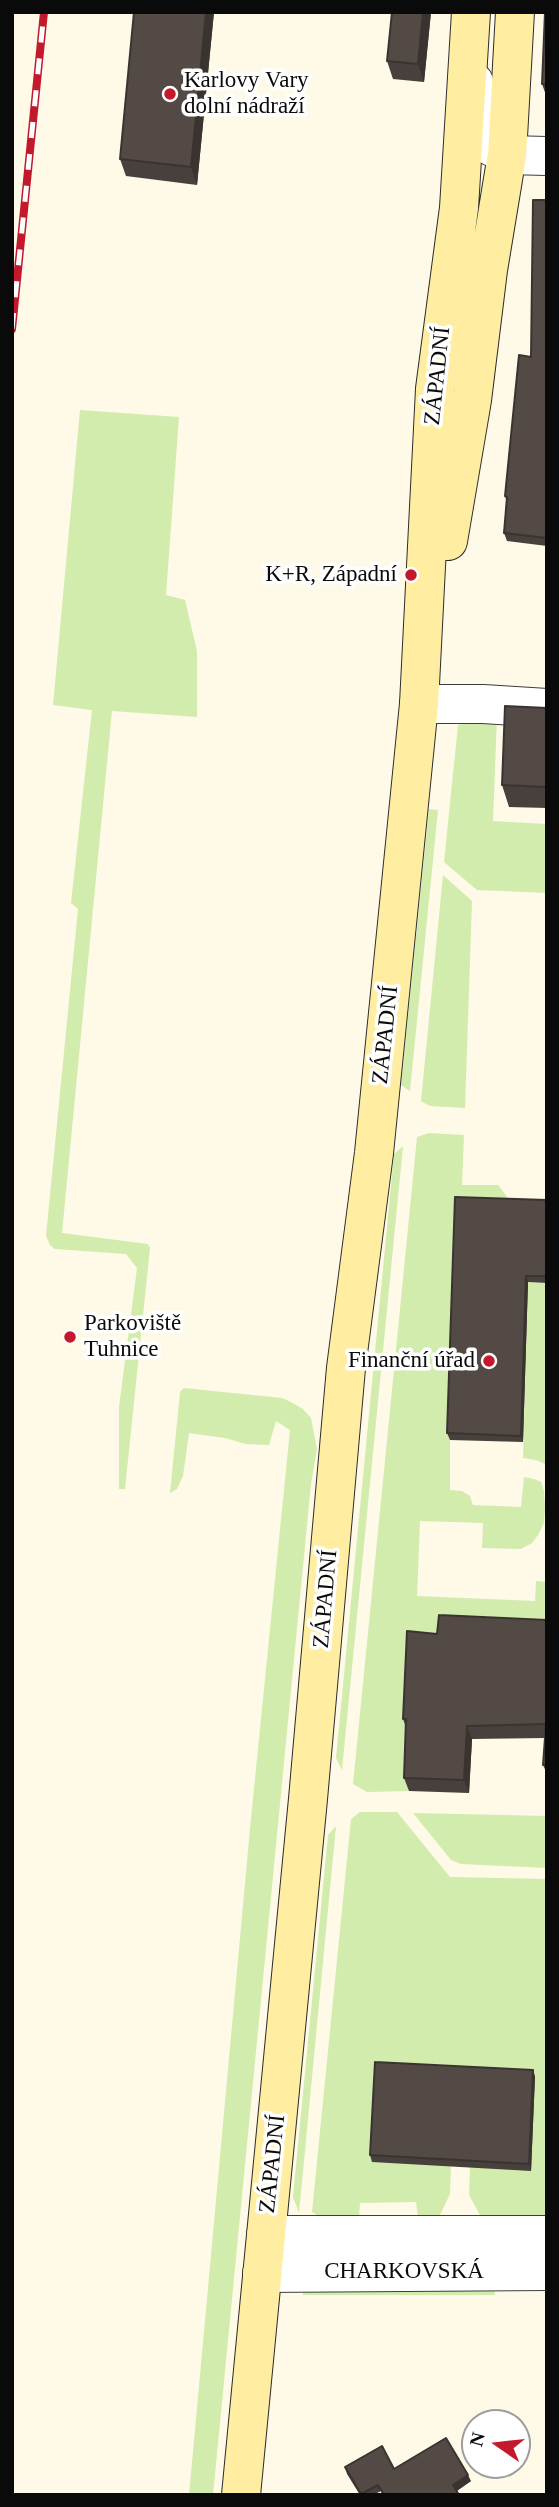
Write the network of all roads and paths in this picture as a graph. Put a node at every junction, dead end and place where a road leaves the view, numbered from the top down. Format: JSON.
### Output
{"nodes":[{"id":1,"x":515,"y":12,"type":"edge"},
{"id":2,"x":470,"y":30,"type":"edge"},
{"id":3,"x":507,"y":155,"type":"junction"},
{"id":4,"x":547,"y":156,"type":"edge"},
{"id":5,"x":419,"y":704,"type":"junction"},
{"id":6,"x":547,"y":708,"type":"edge"},
{"id":7,"x":266,"y":2235,"type":"junction"},
{"id":8,"x":547,"y":2235,"type":"edge"},
{"id":9,"x":547,"y":2271,"type":"edge"},
{"id":10,"x":262,"y":2273,"type":"junction"},
{"id":11,"x":242,"y":2495,"type":"edge"}],
"edges":[{"from":1,"to":3,"type":"street","name":"ZÁPADNÍ"},
{"from":2,"to":3,"type":"street","name":"ZÁPADNÍ"},
{"from":2,"to":5,"type":"street","name":"ZÁPADNÍ"},
{"from":3,"to":4,"type":"street"},
{"from":3,"to":5,"type":"street","name":"ZÁPADNÍ"},
{"from":5,"to":6,"type":"street"},
{"from":5,"to":7,"type":"street","name":"ZÁPADNÍ"},
{"from":7,"to":8,"type":"street","name":"CHARKOVSKÁ"},
{"from":7,"to":10,"type":"street","name":"ZÁPADNÍ"},
{"from":9,"to":10,"type":"street","name":"CHARKOVSKÁ"},
{"from":10,"to":11,"type":"street","name":"ZÁPADNÍ"}]}
